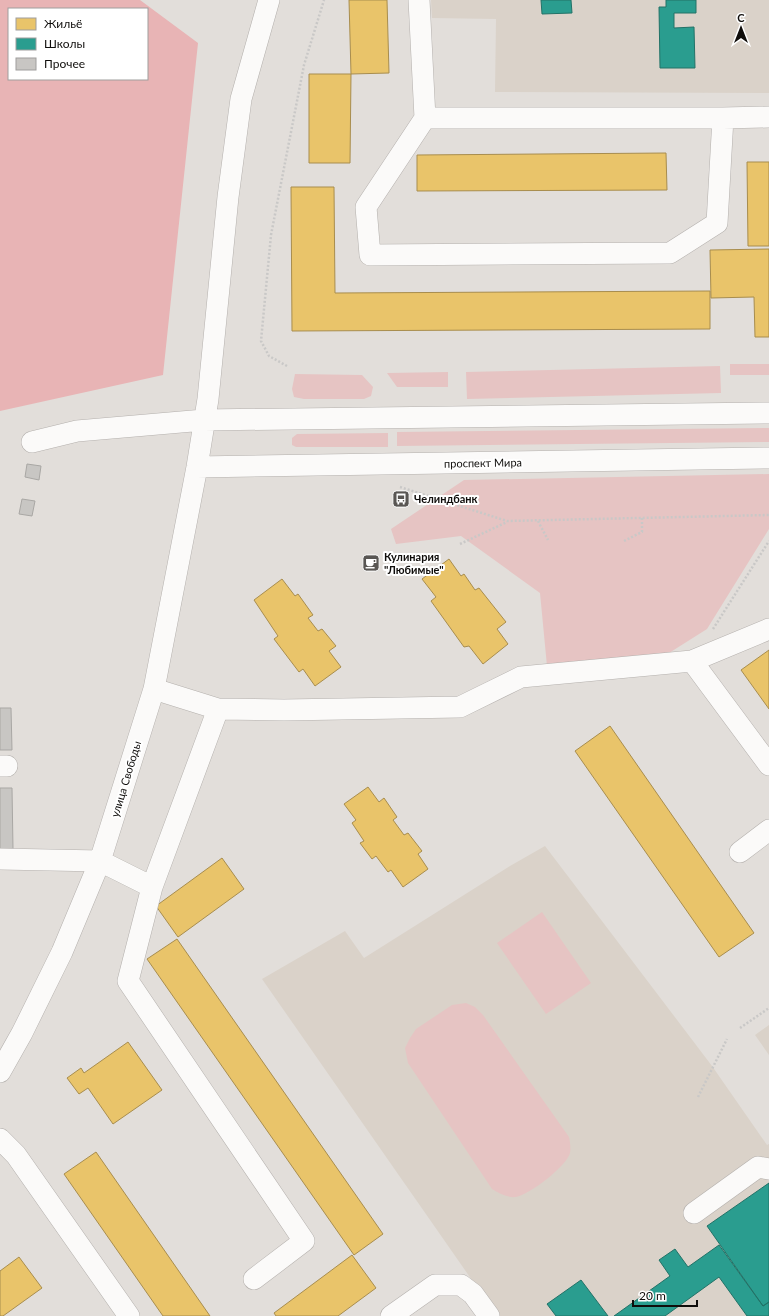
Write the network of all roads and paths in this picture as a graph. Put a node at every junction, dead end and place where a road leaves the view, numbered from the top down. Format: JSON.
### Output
{"nodes":[{"id":1,"x":269,"y":0,"type":"edge"},
{"id":2,"x":324,"y":0,"type":"edge"},
{"id":3,"x":419,"y":0,"type":"edge"},
{"id":4,"x":769,"y":117,"type":"edge"},
{"id":5,"x":425,"y":118,"type":"junction"},
{"id":6,"x":723,"y":118,"type":"junction"},
{"id":7,"x":287,"y":366,"type":"dead end"},
{"id":8,"x":769,"y":413,"type":"edge"},
{"id":9,"x":204,"y":420,"type":"junction"},
{"id":10,"x":32,"y":442,"type":"dead end"},
{"id":11,"x":769,"y":458,"type":"edge"},
{"id":12,"x":197,"y":467,"type":"junction"},
{"id":13,"x":400,"y":486,"type":"dead end"},
{"id":14,"x":769,"y":515,"type":"edge"},
{"id":15,"x":642,"y":518,"type":"junction"},
{"id":16,"x":507,"y":521,"type":"junction"},
{"id":17,"x":538,"y":521,"type":"junction"},
{"id":18,"x":548,"y":540,"type":"dead end"},
{"id":19,"x":624,"y":541,"type":"dead end"},
{"id":20,"x":769,"y":541,"type":"edge"},
{"id":21,"x":460,"y":544,"type":"dead end"},
{"id":22,"x":769,"y":629,"type":"edge"},
{"id":23,"x":692,"y":661,"type":"junction"},
{"id":24,"x":154,"y":688,"type":"junction"},
{"id":25,"x":218,"y":709,"type":"junction"},
{"id":26,"x":769,"y":765,"type":"edge"},
{"id":27,"x":769,"y":830,"type":"edge"},
{"id":28,"x":740,"y":852,"type":"dead end"},
{"id":29,"x":0,"y":859,"type":"edge"},
{"id":30,"x":100,"y":861,"type":"junction"},
{"id":31,"x":152,"y":887,"type":"junction"},
{"id":32,"x":769,"y":1008,"type":"edge"},
{"id":33,"x":740,"y":1028,"type":"dead end"},
{"id":34,"x":726,"y":1039,"type":"dead end"},
{"id":35,"x":0,"y":1072,"type":"edge"},
{"id":36,"x":698,"y":1097,"type":"dead end"},
{"id":37,"x":0,"y":1139,"type":"edge"},
{"id":38,"x":769,"y":1169,"type":"edge"},
{"id":39,"x":694,"y":1213,"type":"dead end"},
{"id":40,"x":254,"y":1279,"type":"dead end"},
{"id":41,"x":129,"y":1316,"type":"edge"},
{"id":42,"x":391,"y":1316,"type":"edge"},
{"id":43,"x":489,"y":1316,"type":"edge"}],
"edges":[{"from":1,"to":9,"type":"street","name":"улица Свободы"},
{"from":2,"to":7,"type":"path"},
{"from":3,"to":5,"type":"street"},
{"from":4,"to":6,"type":"street"},
{"from":5,"to":6,"type":"street"},
{"from":5,"to":6,"type":"street"},
{"from":8,"to":9,"type":"street"},
{"from":9,"to":10,"type":"street"},
{"from":9,"to":12,"type":"street","name":"улица Свободы"},
{"from":11,"to":12,"type":"street","name":"проспект Мира"},
{"from":12,"to":24,"type":"street","name":"улица Свободы"},
{"from":13,"to":16,"type":"path"},
{"from":14,"to":15,"type":"path"},
{"from":15,"to":17,"type":"path"},
{"from":15,"to":19,"type":"path"},
{"from":16,"to":17,"type":"path"},
{"from":16,"to":21,"type":"path"},
{"from":17,"to":18,"type":"path"},
{"from":20,"to":23,"type":"path"},
{"from":22,"to":23,"type":"street"},
{"from":23,"to":25,"type":"street"},
{"from":23,"to":26,"type":"street"},
{"from":24,"to":25,"type":"street"},
{"from":24,"to":30,"type":"street","name":"улица Свободы"},
{"from":25,"to":31,"type":"street"},
{"from":27,"to":28,"type":"street"},
{"from":29,"to":30,"type":"street"},
{"from":30,"to":31,"type":"street"},
{"from":30,"to":35,"type":"street","name":"улица Свободы"},
{"from":31,"to":40,"type":"street"},
{"from":32,"to":33,"type":"path"},
{"from":34,"to":36,"type":"path"},
{"from":37,"to":41,"type":"street"},
{"from":38,"to":39,"type":"street"},
{"from":42,"to":43,"type":"street"}]}
